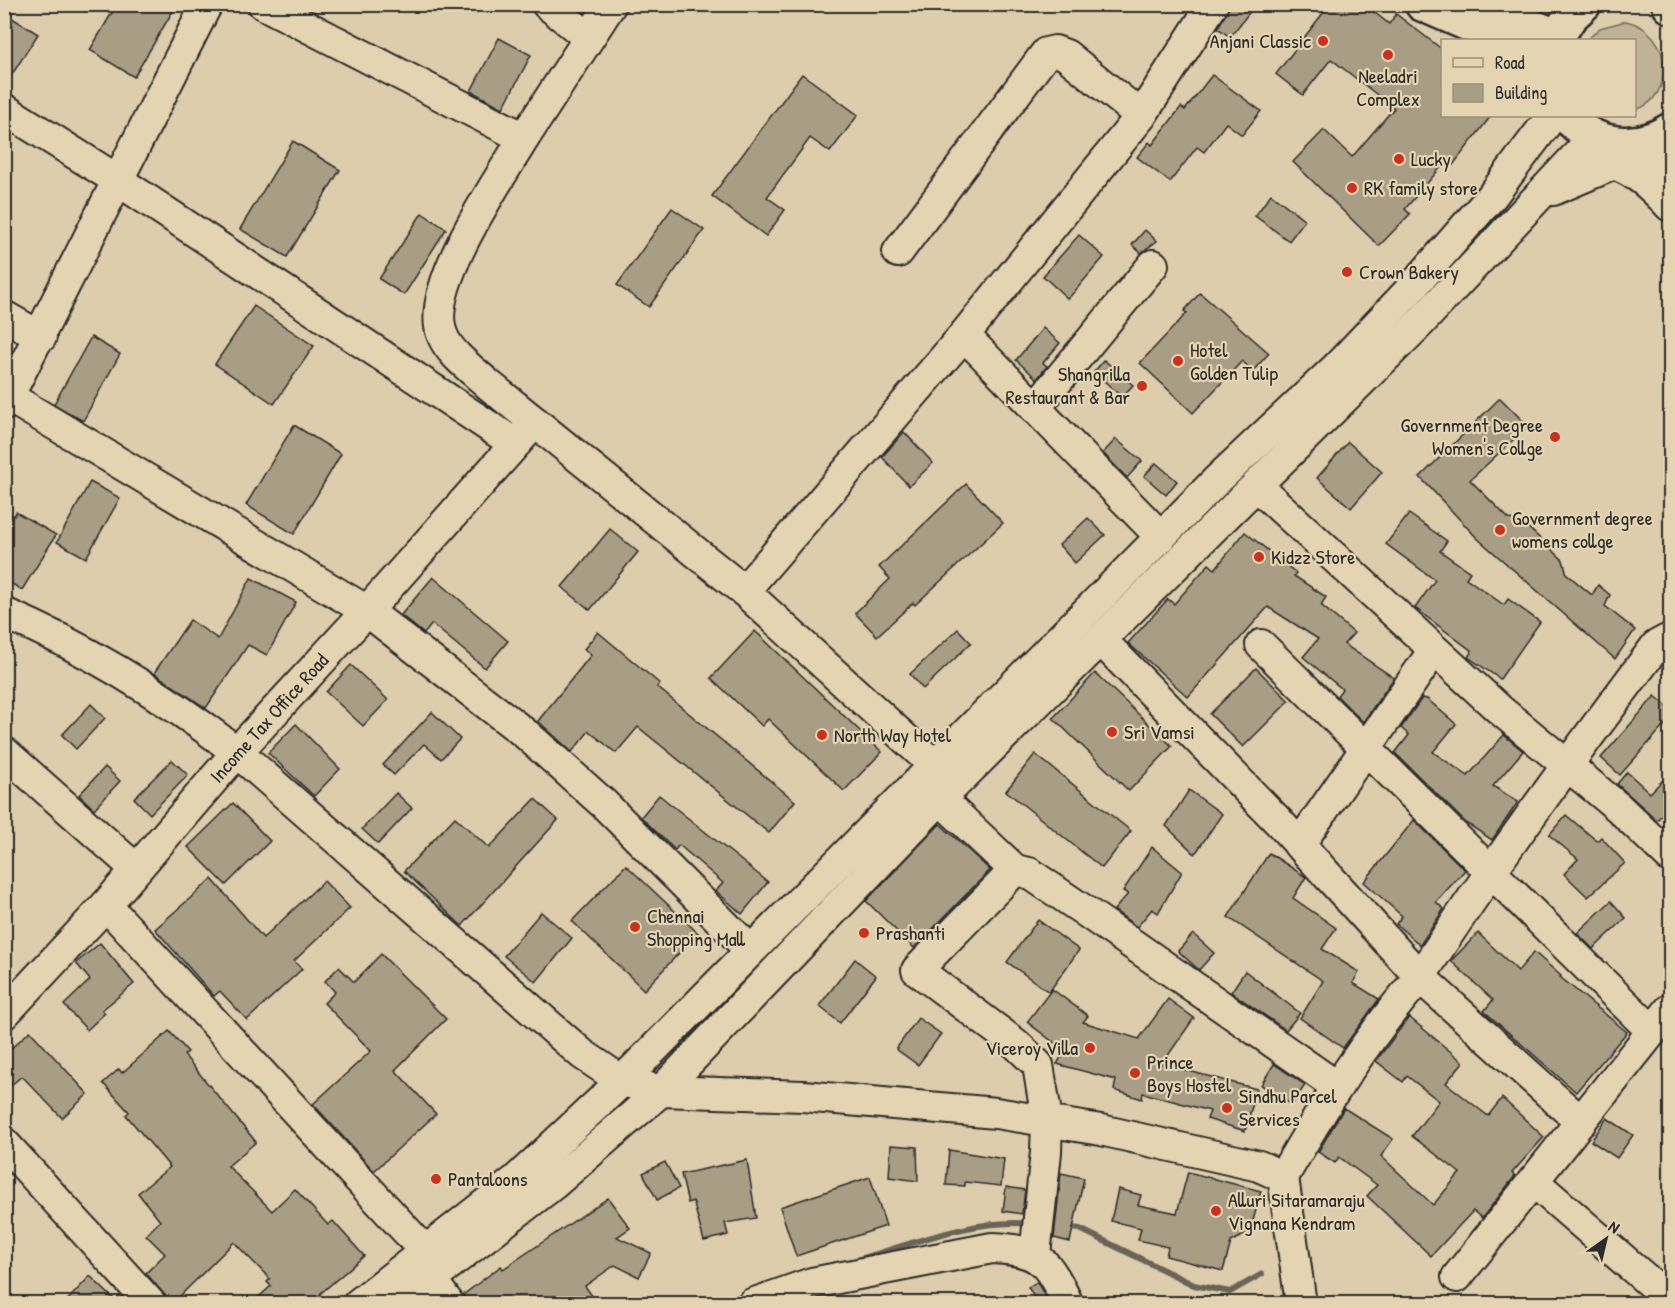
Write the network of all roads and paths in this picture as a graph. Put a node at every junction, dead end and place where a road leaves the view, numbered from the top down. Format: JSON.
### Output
{"nodes":[{"id":1,"x":207,"y":4,"type":"edge"},
{"id":2,"x":263,"y":4,"type":"edge"},
{"id":3,"x":548,"y":4,"type":"edge"},
{"id":4,"x":611,"y":4,"type":"edge"},
{"id":5,"x":1213,"y":4,"type":"edge"},
{"id":6,"x":1422,"y":4,"type":"edge"},
{"id":7,"x":1474,"y":4,"type":"edge"},
{"id":8,"x":1584,"y":4,"type":"edge"},
{"id":9,"x":588,"y":37,"type":"junction"},
{"id":10,"x":1556,"y":38,"type":"edge"},
{"id":11,"x":1503,"y":39,"type":"edge"},
{"id":12,"x":4,"y":109,"type":"edge"},
{"id":13,"x":1141,"y":116,"type":"junction"},
{"id":14,"x":1551,"y":117,"type":"edge"},
{"id":15,"x":1569,"y":117,"type":"edge"},
{"id":16,"x":1671,"y":130,"type":"edge"},
{"id":17,"x":1594,"y":137,"type":"junction"},
{"id":18,"x":524,"y":138,"type":"junction"},
{"id":19,"x":1638,"y":144,"type":"junction"},
{"id":20,"x":119,"y":181,"type":"junction"},
{"id":21,"x":1671,"y":184,"type":"edge"},
{"id":22,"x":1539,"y":196,"type":"junction"},
{"id":23,"x":1671,"y":206,"type":"edge"},
{"id":24,"x":897,"y":252,"type":"dead end"},
{"id":25,"x":1153,"y":265,"type":"dead end"},
{"id":26,"x":4,"y":316,"type":"edge"},
{"id":27,"x":964,"y":335,"type":"junction"},
{"id":28,"x":41,"y":337,"type":"junction"},
{"id":29,"x":7,"y":401,"type":"edge"},
{"id":30,"x":1035,"y":408,"type":"junction"},
{"id":31,"x":535,"y":422,"type":"junction"},
{"id":32,"x":514,"y":443,"type":"junction"},
{"id":33,"x":1257,"y":486,"type":"junction"},
{"id":34,"x":1161,"y":537,"type":"junction"},
{"id":35,"x":744,"y":591,"type":"junction"},
{"id":36,"x":367,"y":611,"type":"junction"},
{"id":37,"x":4,"y":613,"type":"edge"},
{"id":38,"x":1101,"y":640,"type":"junction"},
{"id":39,"x":1671,"y":641,"type":"edge"},
{"id":40,"x":1261,"y":645,"type":"dead end"},
{"id":41,"x":1434,"y":650,"type":"junction"},
{"id":42,"x":1365,"y":748,"type":"junction"},
{"id":43,"x":4,"y":752,"type":"edge"},
{"id":44,"x":237,"y":752,"type":"junction"},
{"id":45,"x":933,"y":764,"type":"junction"},
{"id":46,"x":1566,"y":765,"type":"junction"},
{"id":47,"x":940,"y":799,"type":"junction"},
{"id":48,"x":1299,"y":845,"type":"junction"},
{"id":49,"x":1671,"y":857,"type":"edge"},
{"id":50,"x":136,"y":869,"type":"junction"},
{"id":51,"x":1016,"y":870,"type":"junction"},
{"id":52,"x":1489,"y":871,"type":"junction"},
{"id":53,"x":106,"y":905,"type":"junction"},
{"id":54,"x":750,"y":950,"type":"junction"},
{"id":55,"x":1420,"y":977,"type":"junction"},
{"id":56,"x":4,"y":1014,"type":"edge"},
{"id":57,"x":1661,"y":1020,"type":"edge"},
{"id":58,"x":622,"y":1081,"type":"junction"},
{"id":59,"x":1336,"y":1086,"type":"junction"},
{"id":60,"x":661,"y":1091,"type":"junction"},
{"id":61,"x":1047,"y":1120,"type":"junction"},
{"id":62,"x":1581,"y":1122,"type":"junction"},
{"id":63,"x":4,"y":1143,"type":"edge"},
{"id":64,"x":1283,"y":1177,"type":"junction"},
{"id":65,"x":1533,"y":1181,"type":"junction"},
{"id":66,"x":1035,"y":1254,"type":"junction"},
{"id":67,"x":428,"y":1265,"type":"junction"},
{"id":68,"x":1457,"y":1277,"type":"dead end"},
{"id":69,"x":817,"y":1293,"type":"edge"},
{"id":70,"x":1671,"y":1300,"type":"edge"},
{"id":71,"x":1066,"y":1303,"type":"edge"},
{"id":72,"x":151,"y":1304,"type":"edge"},
{"id":73,"x":358,"y":1304,"type":"edge"},
{"id":74,"x":398,"y":1304,"type":"edge"},
{"id":75,"x":449,"y":1304,"type":"edge"},
{"id":76,"x":752,"y":1304,"type":"edge"},
{"id":77,"x":1301,"y":1304,"type":"edge"}],
"edges":[{"from":1,"to":20,"type":"street"},
{"from":2,"to":18,"type":"street"},
{"from":3,"to":9,"type":"street"},
{"from":4,"to":9,"type":"street"},
{"from":5,"to":13,"type":"street"},
{"from":6,"to":11,"type":"main road"},
{"from":7,"to":10,"type":"main road"},
{"from":8,"to":10,"type":"main road"},
{"from":9,"to":18,"type":"street"},
{"from":12,"to":20,"type":"street"},
{"from":13,"to":24,"type":"street"},
{"from":13,"to":27,"type":"street"},
{"from":14,"to":34,"type":"street"},
{"from":15,"to":17,"type":"main road"},
{"from":16,"to":19,"type":"main road"},
{"from":17,"to":19,"type":"main road"},
{"from":17,"to":22,"type":"street"},
{"from":18,"to":31,"type":"street"},
{"from":19,"to":21,"type":"main road"},
{"from":20,"to":28,"type":"street"},
{"from":20,"to":32,"type":"street"},
{"from":22,"to":23,"type":"street"},
{"from":22,"to":33,"type":"street"},
{"from":25,"to":30,"type":"street"},
{"from":26,"to":28,"type":"street"},
{"from":27,"to":30,"type":"street"},
{"from":27,"to":35,"type":"street"},
{"from":28,"to":29,"type":"street"},
{"from":29,"to":36,"type":"street"},
{"from":30,"to":34,"type":"street"},
{"from":31,"to":32,"type":"street","name":"Income Tax Office Road"},
{"from":31,"to":35,"type":"street"},
{"from":32,"to":36,"type":"street","name":"Income Tax Office Road"},
{"from":33,"to":38,"type":"street"},
{"from":33,"to":41,"type":"street"},
{"from":34,"to":45,"type":"street"},
{"from":35,"to":45,"type":"street"},
{"from":36,"to":44,"type":"street","name":"Income Tax Office Road"},
{"from":36,"to":54,"type":"street"},
{"from":37,"to":44,"type":"street"},
{"from":38,"to":47,"type":"street"},
{"from":38,"to":48,"type":"street"},
{"from":39,"to":46,"type":"street"},
{"from":40,"to":42,"type":"street"},
{"from":41,"to":42,"type":"street"},
{"from":41,"to":46,"type":"street"},
{"from":42,"to":48,"type":"street"},
{"from":42,"to":52,"type":"street"},
{"from":43,"to":50,"type":"street"},
{"from":44,"to":50,"type":"street","name":"Income Tax Office Road"},
{"from":44,"to":58,"type":"street"},
{"from":45,"to":54,"type":"street"},
{"from":46,"to":49,"type":"street"},
{"from":46,"to":52,"type":"street"},
{"from":47,"to":51,"type":"street"},
{"from":47,"to":60,"type":"street"},
{"from":48,"to":55,"type":"street"},
{"from":50,"to":53,"type":"street","name":"Income Tax Office Road"},
{"from":51,"to":59,"type":"street"},
{"from":51,"to":61,"type":"street"},
{"from":52,"to":55,"type":"street"},
{"from":52,"to":57,"type":"street"},
{"from":53,"to":56,"type":"street","name":"Income Tax Office Road"},
{"from":53,"to":67,"type":"street"},
{"from":54,"to":58,"type":"street"},
{"from":55,"to":59,"type":"street"},
{"from":55,"to":62,"type":"street"},
{"from":57,"to":62,"type":"street"},
{"from":58,"to":60,"type":"street"},
{"from":58,"to":67,"type":"street"},
{"from":59,"to":64,"type":"street"},
{"from":60,"to":61,"type":"street"},
{"from":60,"to":67,"type":"street"},
{"from":61,"to":64,"type":"street"},
{"from":61,"to":66,"type":"street"},
{"from":62,"to":65,"type":"street"},
{"from":63,"to":72,"type":"street"},
{"from":64,"to":77,"type":"street"},
{"from":65,"to":68,"type":"street"},
{"from":65,"to":70,"type":"street"},
{"from":66,"to":69,"type":"street"},
{"from":66,"to":71,"type":"street"},
{"from":67,"to":73,"type":"street"},
{"from":67,"to":74,"type":"street"},
{"from":67,"to":75,"type":"street"},
{"from":69,"to":76,"type":"street"}]}
